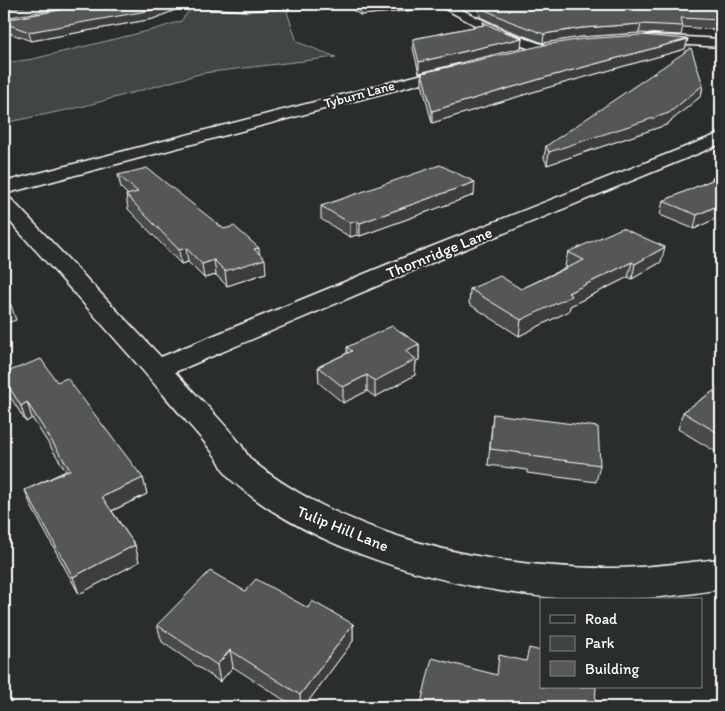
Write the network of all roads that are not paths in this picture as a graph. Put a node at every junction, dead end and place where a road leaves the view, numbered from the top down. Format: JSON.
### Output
{"nodes":[{"id":1,"x":191,"y":4,"type":"edge"},
{"id":2,"x":311,"y":4,"type":"edge"},
{"id":3,"x":442,"y":4,"type":"edge"},
{"id":4,"x":632,"y":39,"type":"edge"},
{"id":5,"x":721,"y":43,"type":"edge"},
{"id":6,"x":513,"y":56,"type":"edge"},
{"id":7,"x":474,"y":65,"type":"edge"},
{"id":8,"x":721,"y":138,"type":"edge"},
{"id":9,"x":4,"y":188,"type":"edge"},
{"id":10,"x":4,"y":203,"type":"edge"},
{"id":11,"x":157,"y":368,"type":"junction"},
{"id":12,"x":721,"y":574,"type":"edge"}],
"edges":[{"from":1,"to":2,"type":"street"},
{"from":3,"to":6,"type":"street"},
{"from":4,"to":5,"type":"street"},
{"from":7,"to":9,"type":"street","name":"Tyburn Lane"},
{"from":8,"to":11,"type":"street","name":"Thornridge Lane"},
{"from":10,"to":11,"type":"street","name":"Tulip Hill Lane"},
{"from":11,"to":12,"type":"street","name":"Tulip Hill Lane"}]}
